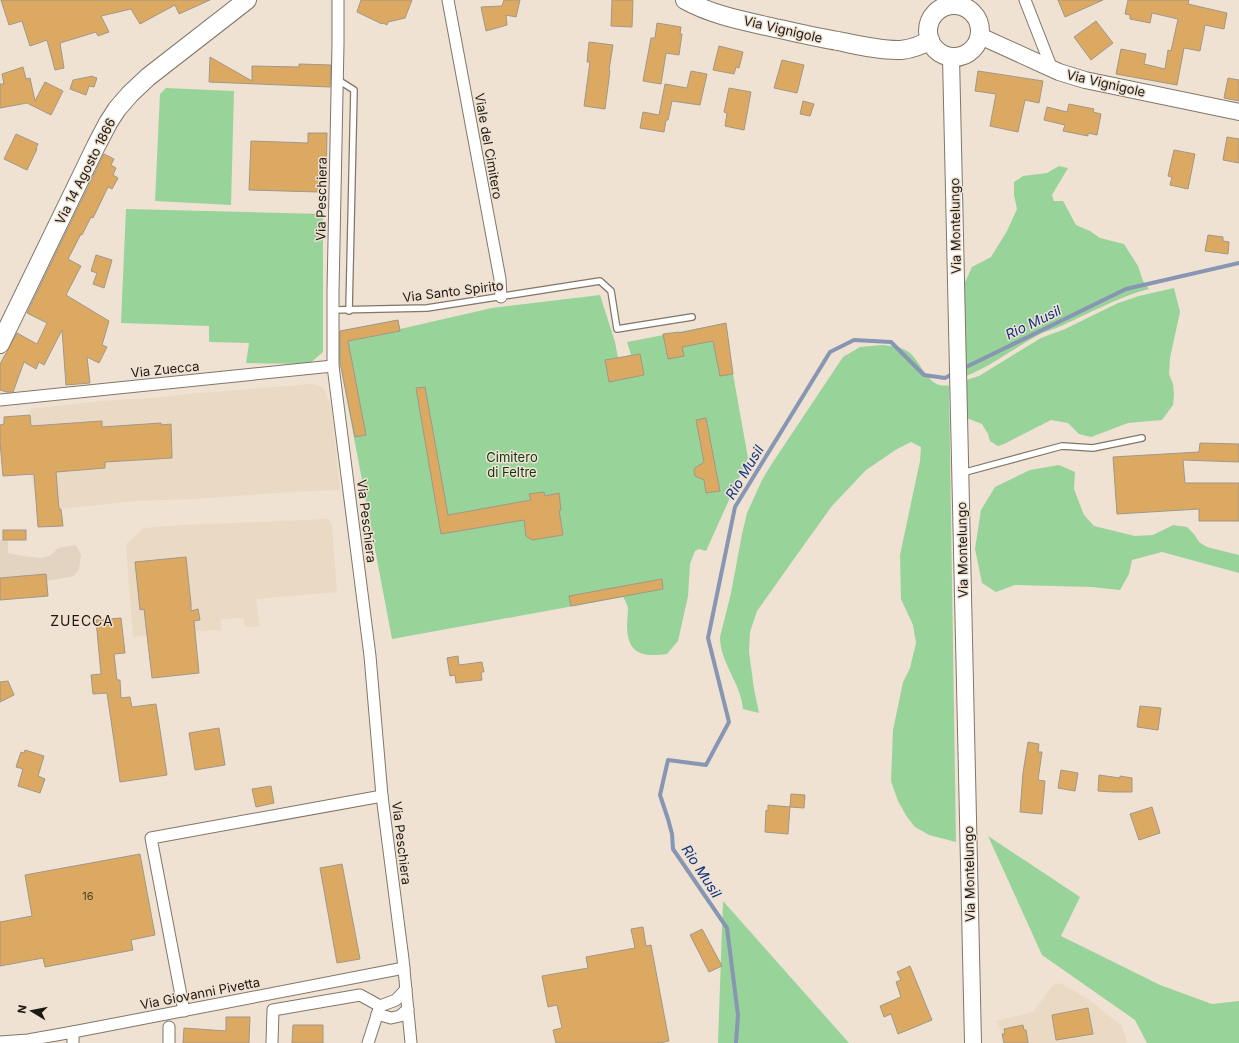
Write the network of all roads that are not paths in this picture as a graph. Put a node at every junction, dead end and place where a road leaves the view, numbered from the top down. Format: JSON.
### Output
{"nodes":[{"id":1,"x":247,"y":0,"type":"edge"},
{"id":2,"x":338,"y":0,"type":"edge"},
{"id":3,"x":448,"y":0,"type":"edge"},
{"id":4,"x":685,"y":0,"type":"edge"},
{"id":5,"x":1025,"y":0,"type":"edge"},
{"id":6,"x":954,"y":2,"type":"edge"},
{"id":7,"x":980,"y":36,"type":"junction"},
{"id":8,"x":930,"y":40,"type":"junction"},
{"id":9,"x":951,"y":57,"type":"junction"},
{"id":10,"x":1052,"y":69,"type":"junction"},
{"id":11,"x":337,"y":80,"type":"junction"},
{"id":12,"x":1239,"y":112,"type":"edge"},
{"id":13,"x":501,"y":297,"type":"junction"},
{"id":14,"x":333,"y":310,"type":"junction"},
{"id":15,"x":349,"y":311,"type":"junction"},
{"id":16,"x":692,"y":317,"type":"dead end"},
{"id":17,"x":0,"y":344,"type":"edge"},
{"id":18,"x":333,"y":366,"type":"junction"},
{"id":19,"x":0,"y":400,"type":"edge"},
{"id":20,"x":1142,"y":438,"type":"dead end"},
{"id":21,"x":960,"y":474,"type":"junction"},
{"id":22,"x":382,"y":796,"type":"junction"},
{"id":23,"x":404,"y":968,"type":"junction"},
{"id":24,"x":406,"y":989,"type":"junction"},
{"id":25,"x":408,"y":1009,"type":"junction"},
{"id":26,"x":379,"y":1010,"type":"junction"},
{"id":27,"x":184,"y":1011,"type":"junction"},
{"id":28,"x":169,"y":1027,"type":"dead end"},
{"id":29,"x":73,"y":1037,"type":"edge"},
{"id":30,"x":0,"y":1042,"type":"edge"},
{"id":31,"x":169,"y":1043,"type":"edge"},
{"id":32,"x":272,"y":1043,"type":"edge"},
{"id":33,"x":368,"y":1043,"type":"edge"},
{"id":34,"x":411,"y":1043,"type":"edge"},
{"id":35,"x":973,"y":1043,"type":"edge"}],
"edges":[{"from":1,"to":17,"type":"main road","name":"Via 14 Agosto 1866"},
{"from":2,"to":11,"type":"street","name":"Via Peschiera"},
{"from":3,"to":13,"type":"street","name":"Viale del Cimitero"},
{"from":4,"to":8,"type":"main road","name":"Via Vignigole"},
{"from":5,"to":10,"type":"street"},
{"from":6,"to":7,"type":"main road"},
{"from":6,"to":8,"type":"main road"},
{"from":7,"to":9,"type":"main road"},
{"from":7,"to":10,"type":"street","name":"Via Vignigole"},
{"from":8,"to":9,"type":"main road"},
{"from":9,"to":21,"type":"street","name":"Via Montelungo"},
{"from":10,"to":12,"type":"street","name":"Via Vignigole"},
{"from":11,"to":14,"type":"street","name":"Via Peschiera"},
{"from":11,"to":15,"type":"lane"},
{"from":13,"to":15,"type":"lane","name":"Via Santo Spirito"},
{"from":13,"to":16,"type":"lane","name":"Via Santo Spirito"},
{"from":14,"to":15,"type":"lane","name":"Via Santo Spirito"},
{"from":14,"to":18,"type":"street","name":"Via Peschiera"},
{"from":18,"to":19,"type":"street","name":"Via Zuecca"},
{"from":18,"to":22,"type":"street","name":"Via Peschiera"},
{"from":20,"to":21,"type":"lane"},
{"from":21,"to":35,"type":"street","name":"Via Montelungo"},
{"from":22,"to":23,"type":"street","name":"Via Peschiera"},
{"from":22,"to":27,"type":"street"},
{"from":23,"to":24,"type":"street","name":"Via Peschiera"},
{"from":23,"to":27,"type":"street","name":"Via Giovanni Pivetta"},
{"from":24,"to":25,"type":"street","name":"Via Peschiera"},
{"from":24,"to":26,"type":"street"},
{"from":25,"to":26,"type":"street"},
{"from":25,"to":34,"type":"street","name":"Via Peschiera"},
{"from":26,"to":32,"type":"street"},
{"from":26,"to":33,"type":"street"},
{"from":27,"to":29,"type":"street","name":"Via Giovanni Pivetta"},
{"from":28,"to":31,"type":"street"},
{"from":29,"to":30,"type":"street","name":"Via Giovanni Pivetta"}]}
